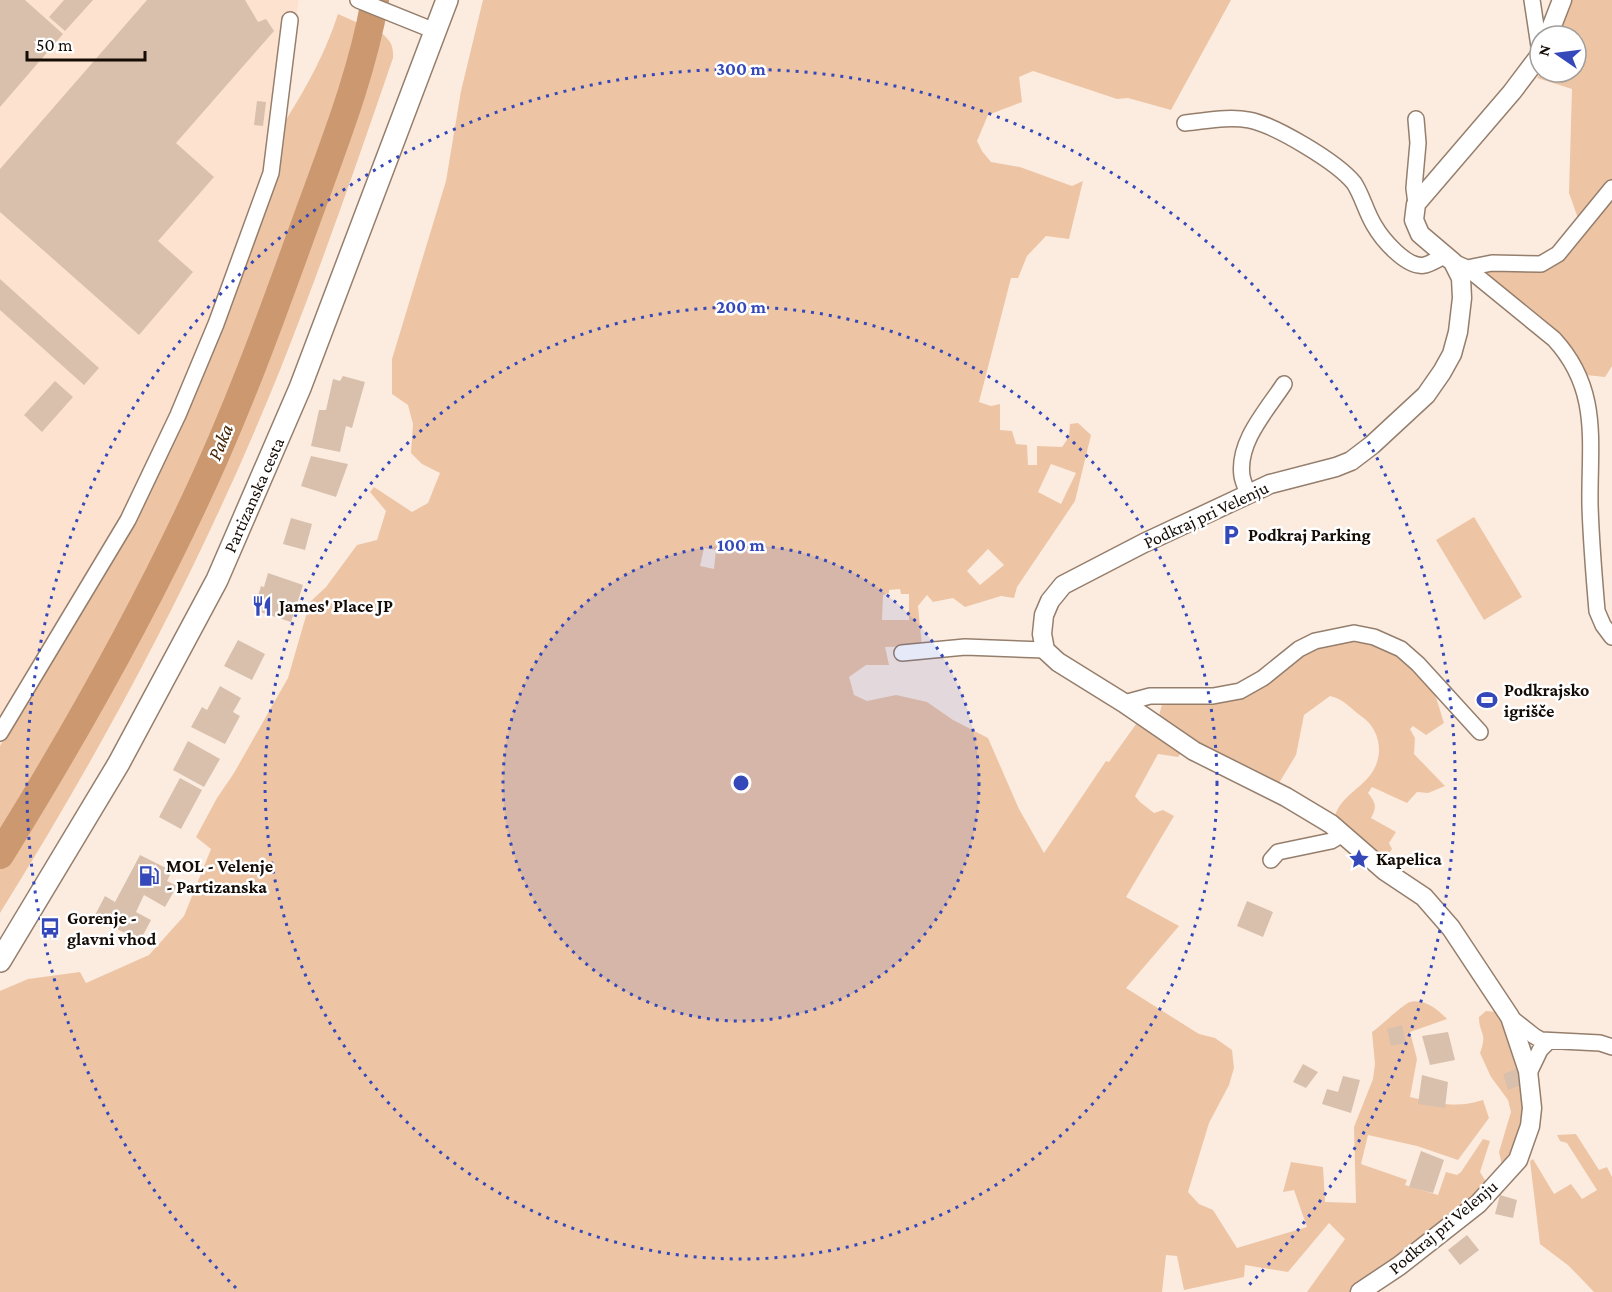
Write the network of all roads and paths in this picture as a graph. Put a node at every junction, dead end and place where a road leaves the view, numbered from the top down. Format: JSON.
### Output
{"nodes":[{"id":1,"x":358,"y":0,"type":"edge"},
{"id":2,"x":447,"y":0,"type":"edge"},
{"id":3,"x":1532,"y":0,"type":"edge"},
{"id":4,"x":1562,"y":0,"type":"edge"},
{"id":5,"x":290,"y":20,"type":"dead end"},
{"id":6,"x":1536,"y":24,"type":"edge"},
{"id":7,"x":1553,"y":24,"type":"edge"},
{"id":8,"x":435,"y":31,"type":"junction"},
{"id":9,"x":1528,"y":70,"type":"edge"},
{"id":10,"x":1416,"y":119,"type":"dead end"},
{"id":11,"x":1185,"y":123,"type":"dead end"},
{"id":12,"x":1612,"y":188,"type":"edge"},
{"id":13,"x":1416,"y":204,"type":"junction"},
{"id":14,"x":1455,"y":262,"type":"junction"},
{"id":15,"x":1284,"y":384,"type":"dead end"},
{"id":16,"x":1248,"y":494,"type":"junction"},
{"id":17,"x":1612,"y":637,"type":"edge"},
{"id":18,"x":1045,"y":650,"type":"junction"},
{"id":19,"x":902,"y":654,"type":"dead end"},
{"id":20,"x":1124,"y":703,"type":"junction"},
{"id":21,"x":1480,"y":732,"type":"dead end"},
{"id":22,"x":0,"y":733,"type":"edge"},
{"id":23,"x":1343,"y":834,"type":"junction"},
{"id":24,"x":1271,"y":860,"type":"dead end"},
{"id":25,"x":0,"y":960,"type":"edge"},
{"id":26,"x":1510,"y":1017,"type":"junction"},
{"id":27,"x":1549,"y":1041,"type":"junction"},
{"id":28,"x":1612,"y":1047,"type":"edge"},
{"id":29,"x":1528,"y":1075,"type":"junction"},
{"id":30,"x":1360,"y":1292,"type":"edge"}],
"edges":[{"from":1,"to":8,"type":"street"},
{"from":2,"to":8,"type":"main road","name":"Partizanska cesta"},
{"from":3,"to":6,"type":"street"},
{"from":4,"to":7,"type":"street"},
{"from":5,"to":22,"type":"street"},
{"from":8,"to":25,"type":"main road","name":"Partizanska cesta"},
{"from":9,"to":13,"type":"street"},
{"from":10,"to":13,"type":"street"},
{"from":11,"to":14,"type":"street"},
{"from":12,"to":14,"type":"street"},
{"from":13,"to":14,"type":"street"},
{"from":14,"to":16,"type":"street","name":"Podkraj pri Velenju"},
{"from":14,"to":17,"type":"street"},
{"from":15,"to":16,"type":"street"},
{"from":16,"to":18,"type":"street","name":"Podkraj pri Velenju"},
{"from":18,"to":19,"type":"street"},
{"from":18,"to":20,"type":"street","name":"Podkraj pri Velenju"},
{"from":20,"to":21,"type":"street"},
{"from":20,"to":23,"type":"street","name":"Podkraj pri Velenju"},
{"from":23,"to":24,"type":"street"},
{"from":23,"to":26,"type":"street","name":"Podkraj pri Velenju"},
{"from":26,"to":27,"type":"street","name":"Podkraj pri Velenju"},
{"from":26,"to":29,"type":"street","name":"Podkraj pri Velenju"},
{"from":27,"to":28,"type":"street","name":"Podkraj pri Velenju"},
{"from":27,"to":29,"type":"street"},
{"from":29,"to":30,"type":"street","name":"Podkraj pri Velenju"}]}
